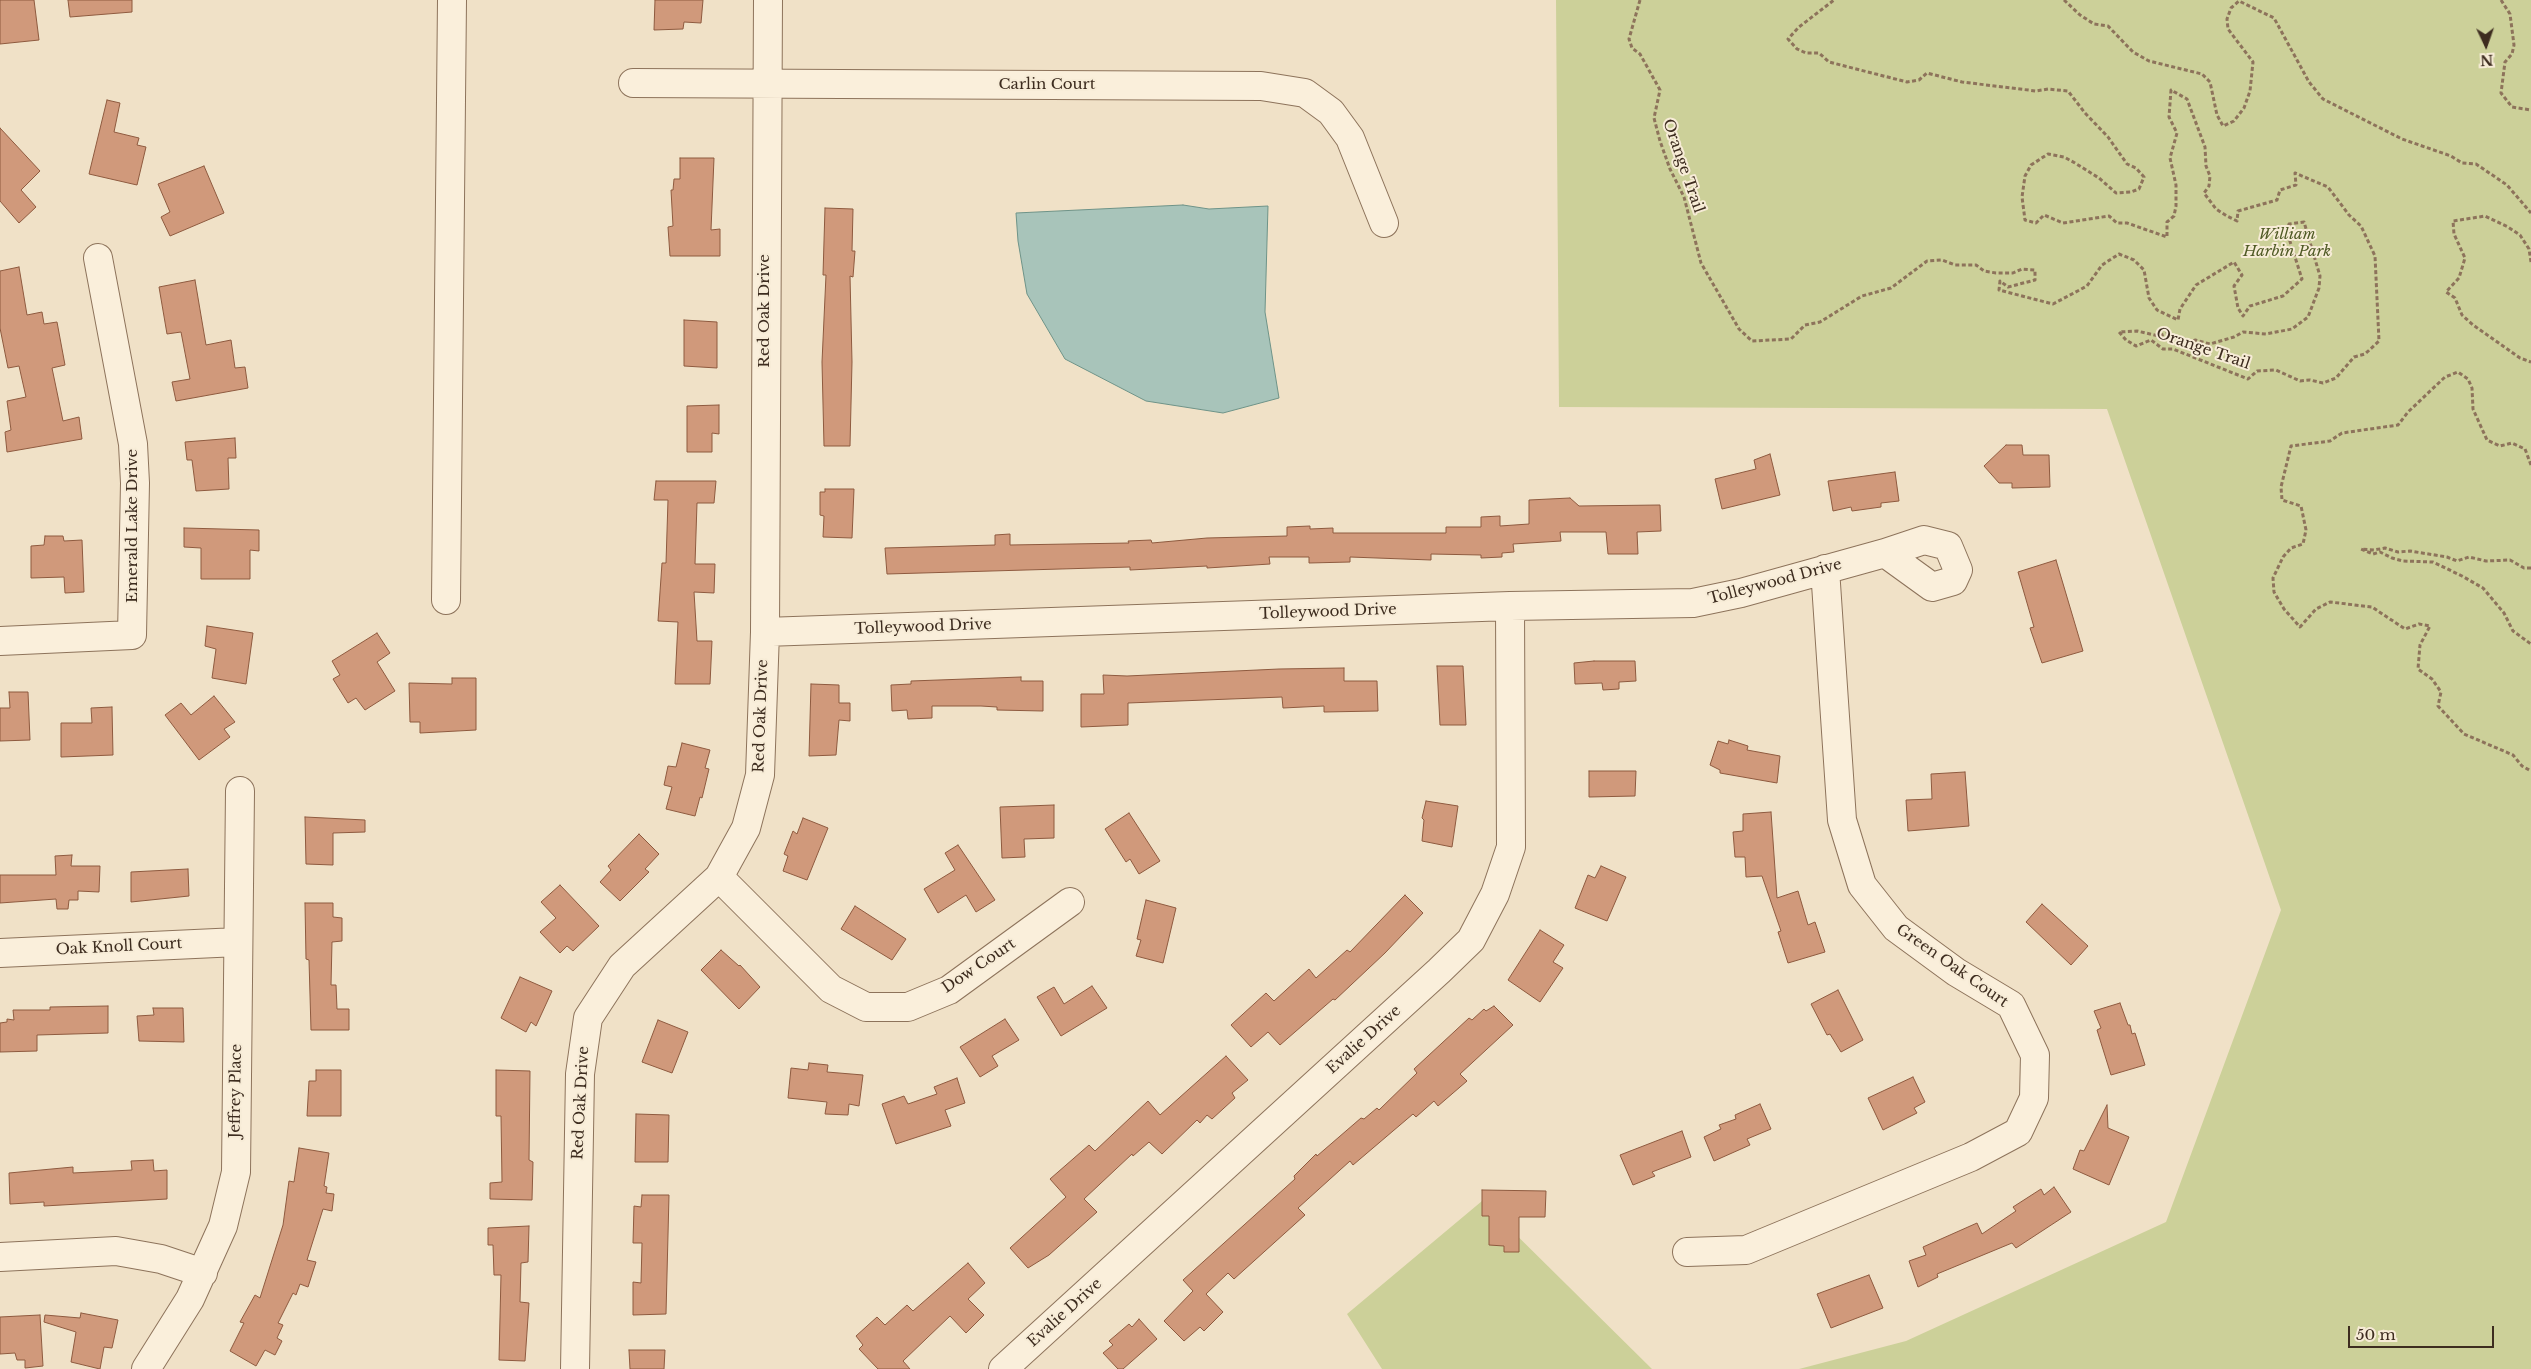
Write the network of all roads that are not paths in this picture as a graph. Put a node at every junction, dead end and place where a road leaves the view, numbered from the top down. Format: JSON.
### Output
{"nodes":[{"id":1,"x":452,"y":0,"type":"edge"},
{"id":2,"x":768,"y":0,"type":"edge"},
{"id":3,"x":632,"y":82,"type":"dead end"},
{"id":4,"x":766,"y":82,"type":"junction"},
{"id":5,"x":1384,"y":223,"type":"dead end"},
{"id":6,"x":98,"y":258,"type":"dead end"},
{"id":7,"x":1885,"y":553,"type":"dead end"},
{"id":8,"x":1825,"y":569,"type":"junction"},
{"id":9,"x":446,"y":600,"type":"dead end"},
{"id":10,"x":1510,"y":606,"type":"junction"},
{"id":11,"x":765,"y":632,"type":"junction"},
{"id":12,"x":0,"y":641,"type":"edge"},
{"id":13,"x":240,"y":791,"type":"dead end"},
{"id":14,"x":719,"y":877,"type":"junction"},
{"id":15,"x":1070,"y":902,"type":"dead end"},
{"id":16,"x":238,"y":942,"type":"junction"},
{"id":17,"x":0,"y":953,"type":"edge"},
{"id":18,"x":1687,"y":1252,"type":"dead end"},
{"id":19,"x":0,"y":1257,"type":"edge"},
{"id":20,"x":202,"y":1273,"type":"junction"},
{"id":21,"x":146,"y":1369,"type":"edge"},
{"id":22,"x":575,"y":1369,"type":"edge"},
{"id":23,"x":1003,"y":1369,"type":"edge"}],
"edges":[{"from":1,"to":9,"type":"street"},
{"from":2,"to":4,"type":"street","name":"Red Oak Drive"},
{"from":3,"to":4,"type":"street","name":"Carlin Court"},
{"from":4,"to":5,"type":"street","name":"Carlin Court"},
{"from":4,"to":11,"type":"street","name":"Red Oak Drive"},
{"from":6,"to":12,"type":"street","name":"Emerald Lake Drive"},
{"from":7,"to":8,"type":"street","name":"Tolleywood Drive"},
{"from":8,"to":10,"type":"street","name":"Tolleywood Drive"},
{"from":8,"to":18,"type":"street","name":"Green Oak Court"},
{"from":10,"to":11,"type":"street","name":"Tolleywood Drive"},
{"from":10,"to":23,"type":"street","name":"Evalie Drive"},
{"from":11,"to":14,"type":"street","name":"Red Oak Drive"},
{"from":13,"to":16,"type":"street","name":"Jeffrey Place"},
{"from":14,"to":15,"type":"street","name":"Dow Court"},
{"from":14,"to":22,"type":"street","name":"Red Oak Drive"},
{"from":16,"to":17,"type":"street","name":"Oak Knoll Court"},
{"from":16,"to":20,"type":"street","name":"Jeffrey Place"},
{"from":19,"to":20,"type":"street"},
{"from":20,"to":21,"type":"street","name":"Jeffrey Place"}]}
